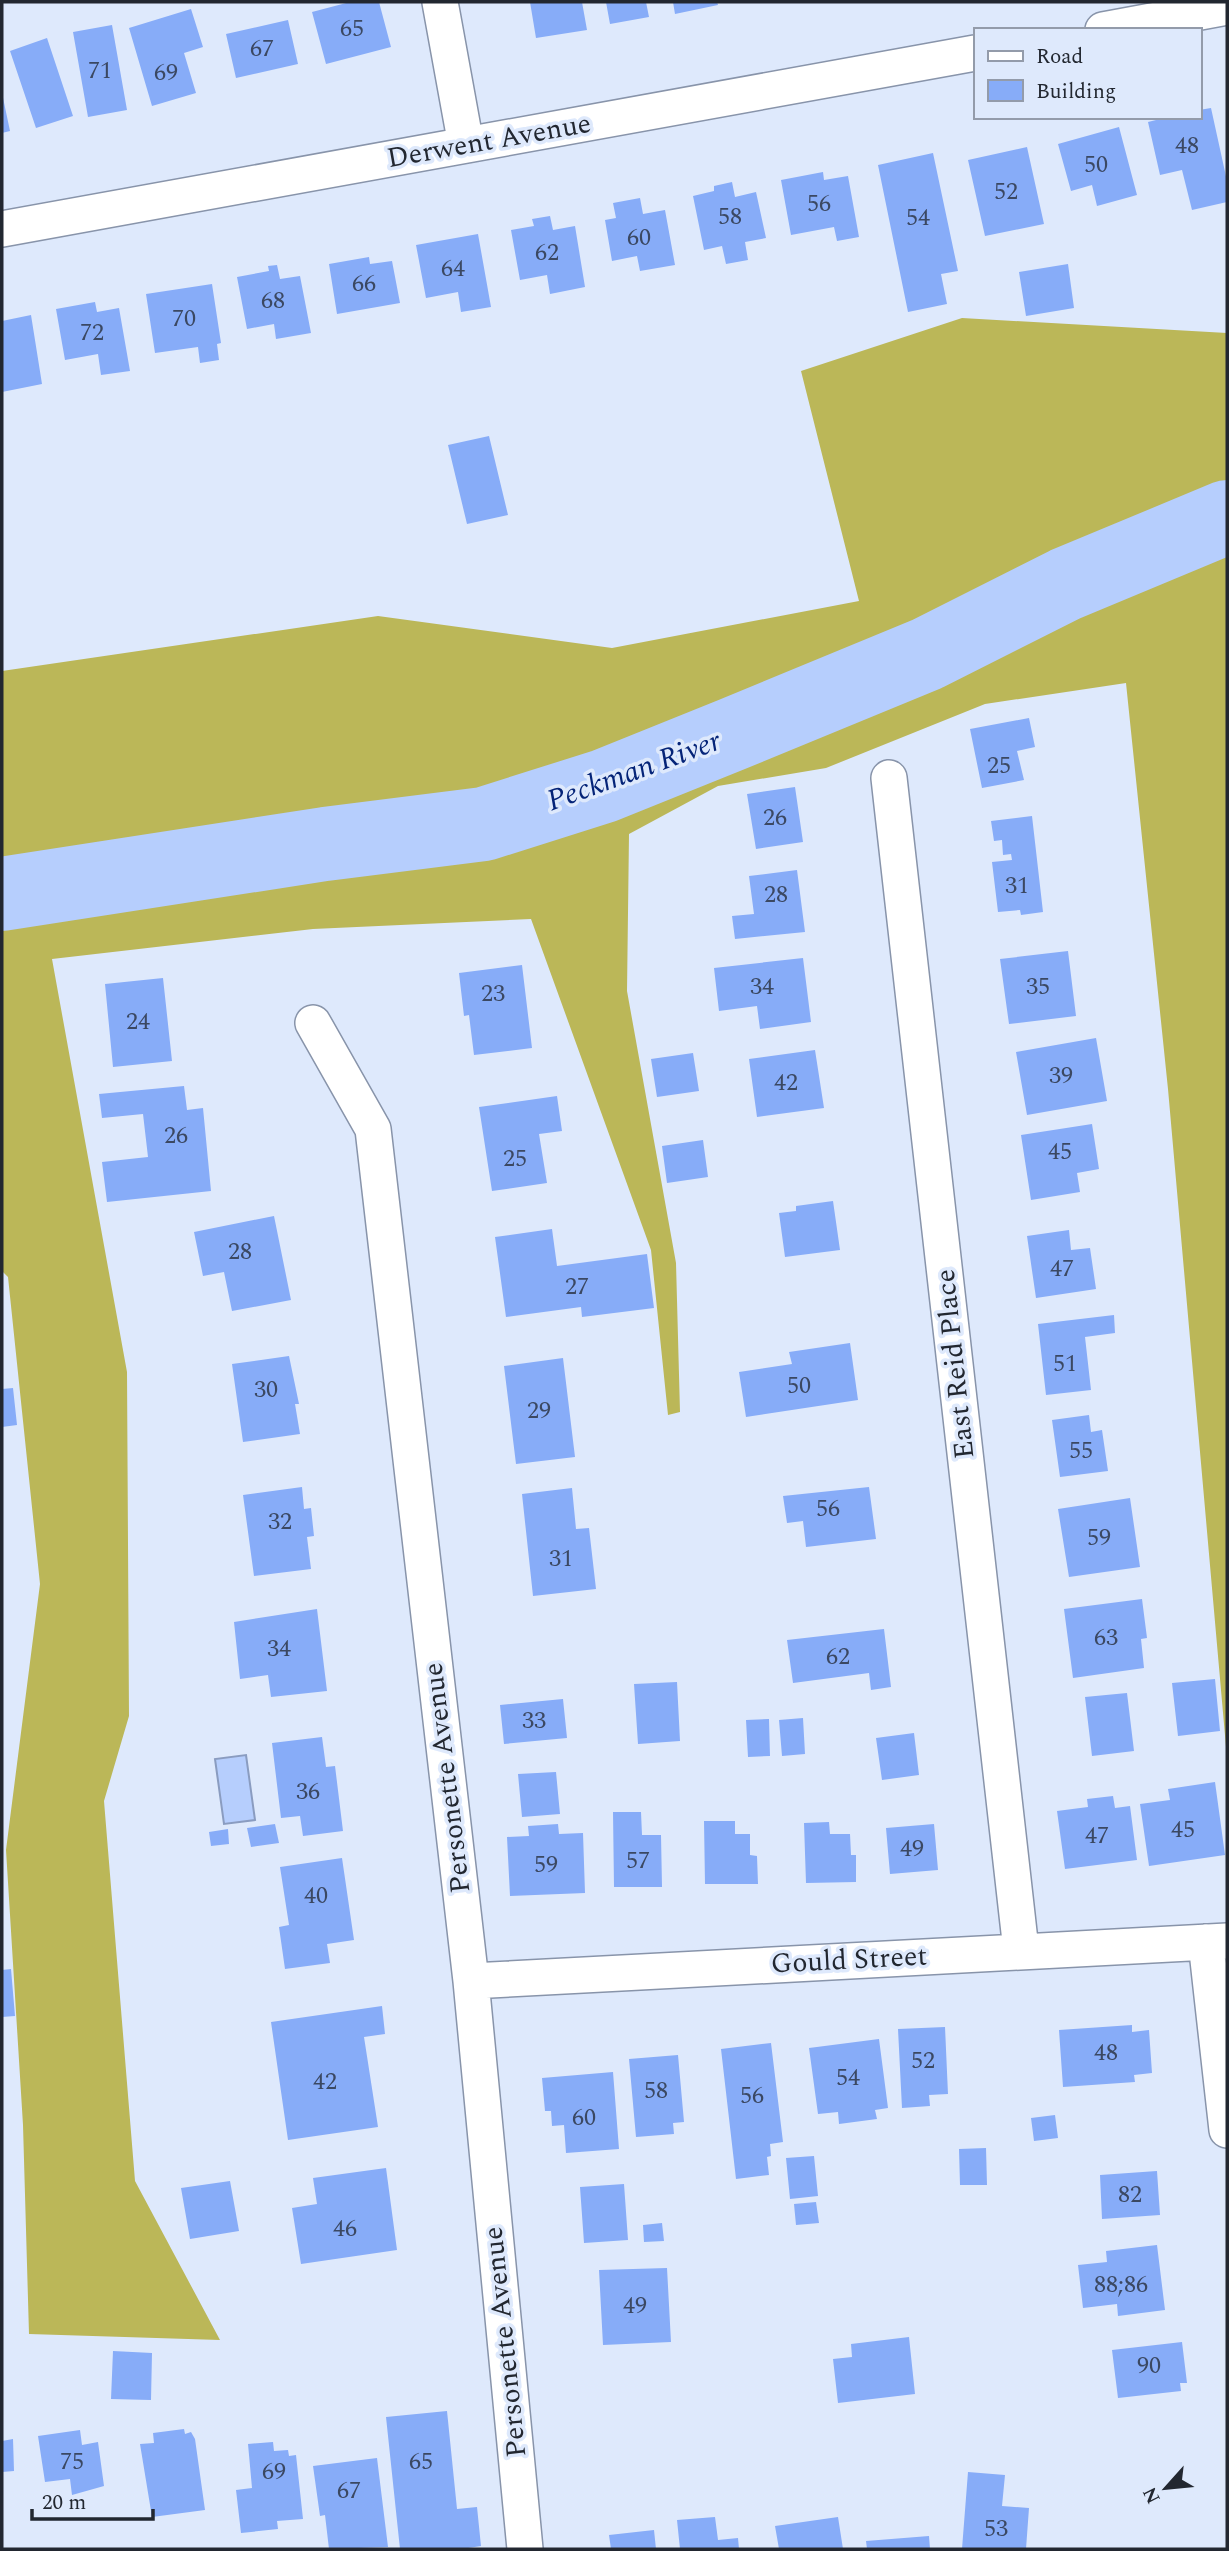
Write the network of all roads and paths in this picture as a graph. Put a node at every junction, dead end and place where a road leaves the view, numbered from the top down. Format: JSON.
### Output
{"nodes":[{"id":1,"x":440,"y":2,"type":"edge"},
{"id":2,"x":1227,"y":7,"type":"edge"},
{"id":3,"x":1114,"y":28,"type":"edge"},
{"id":4,"x":974,"y":53,"type":"edge"},
{"id":5,"x":466,"y":145,"type":"junction"},
{"id":6,"x":2,"y":229,"type":"edge"},
{"id":7,"x":889,"y":778,"type":"dead end"},
{"id":8,"x":313,"y":1023,"type":"dead end"},
{"id":9,"x":1217,"y":1941,"type":"edge"},
{"id":10,"x":1021,"y":1950,"type":"junction"},
{"id":11,"x":471,"y":1981,"type":"junction"},
{"id":12,"x":1227,"y":2130,"type":"edge"},
{"id":13,"x":526,"y":2549,"type":"edge"}],
"edges":[{"from":1,"to":5,"type":"street"},
{"from":2,"to":3,"type":"street"},
{"from":4,"to":5,"type":"street","name":"Derwent Avenue"},
{"from":5,"to":6,"type":"street","name":"Derwent Avenue"},
{"from":7,"to":10,"type":"street","name":"East Reid Place"},
{"from":8,"to":11,"type":"street","name":"Personette Avenue"},
{"from":9,"to":10,"type":"street","name":"Gould Street"},
{"from":9,"to":12,"type":"street"},
{"from":10,"to":11,"type":"street","name":"Gould Street"},
{"from":11,"to":13,"type":"street","name":"Personette Avenue"}]}
